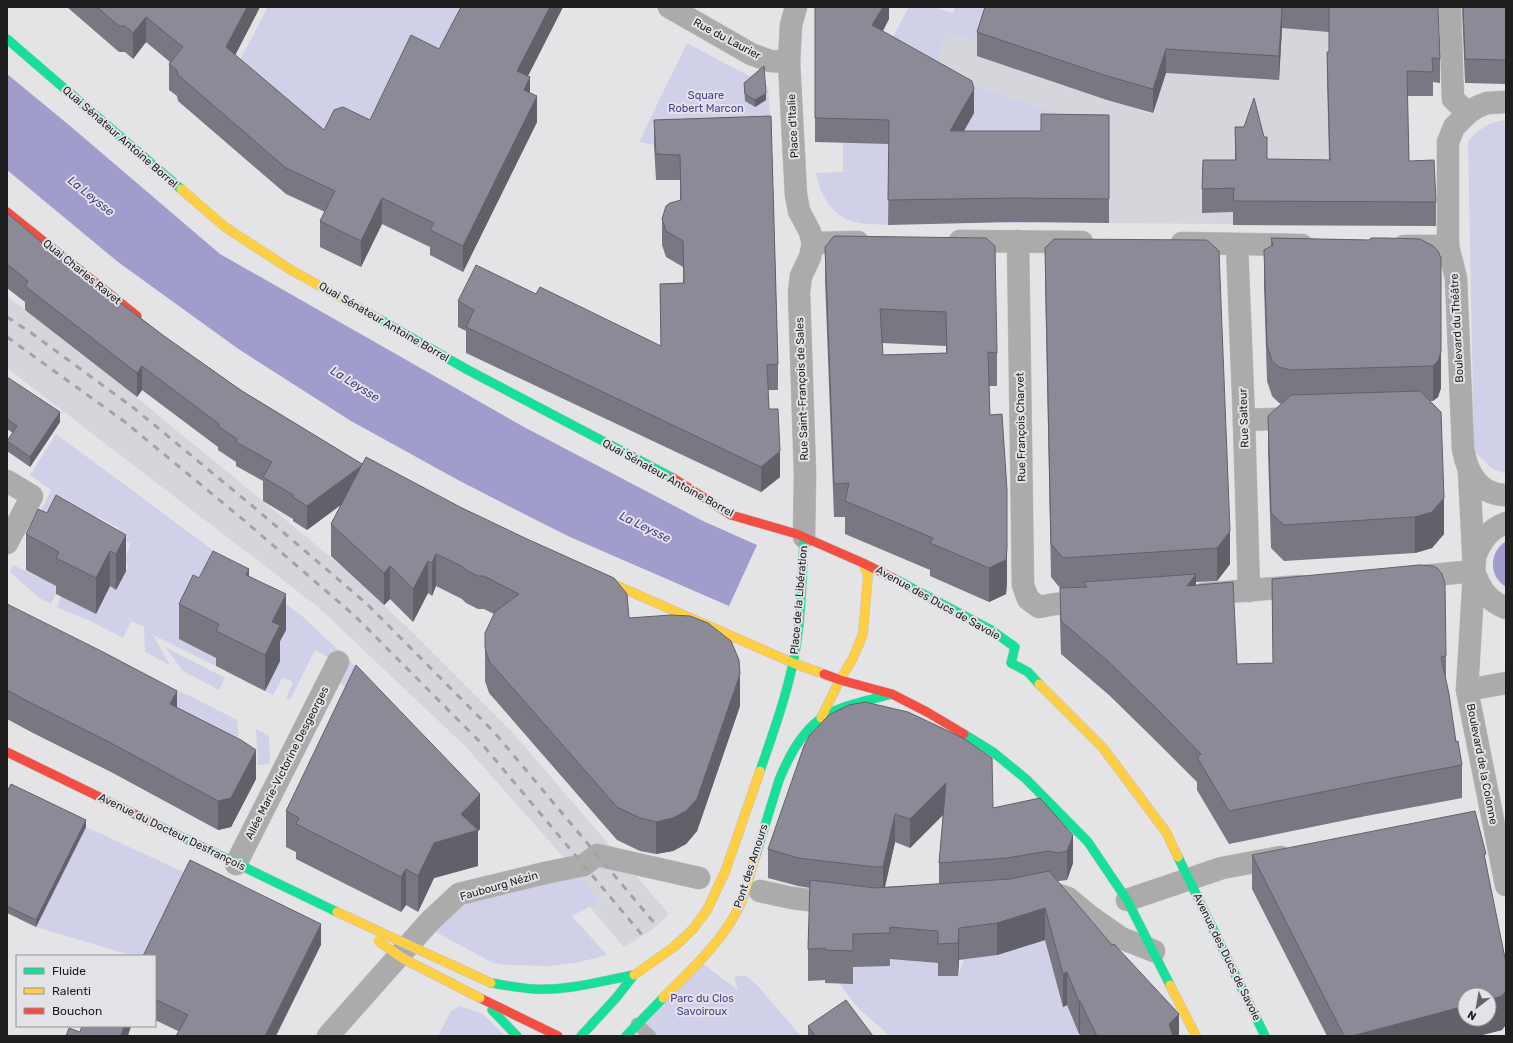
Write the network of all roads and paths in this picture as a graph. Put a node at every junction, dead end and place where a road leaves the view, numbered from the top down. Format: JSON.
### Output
{"nodes":[{"id":1,"x":668,"y":7,"type":"edge"},
{"id":2,"x":796,"y":7,"type":"edge"},
{"id":3,"x":1450,"y":7,"type":"edge"},
{"id":4,"x":7,"y":39,"type":"edge"},
{"id":5,"x":789,"y":62,"type":"junction"},
{"id":6,"x":1506,"y":102,"type":"edge"},
{"id":7,"x":1468,"y":113,"type":"junction"},
{"id":8,"x":7,"y":212,"type":"edge"},
{"id":9,"x":938,"y":241,"type":"edge"},
{"id":10,"x":1018,"y":241,"type":"junction"},
{"id":11,"x":874,"y":242,"type":"edge"},
{"id":12,"x":1099,"y":242,"type":"edge"},
{"id":13,"x":813,"y":243,"type":"junction"},
{"id":14,"x":1160,"y":243,"type":"edge"},
{"id":15,"x":1237,"y":245,"type":"junction"},
{"id":16,"x":1322,"y":246,"type":"edge"},
{"id":17,"x":1384,"y":246,"type":"edge"},
{"id":18,"x":1448,"y":246,"type":"junction"},
{"id":19,"x":144,"y":321,"type":"edge"},
{"id":20,"x":1317,"y":417,"type":"edge"},
{"id":21,"x":1244,"y":420,"type":"junction"},
{"id":22,"x":1469,"y":471,"type":"junction"},
{"id":23,"x":7,"y":481,"type":"edge"},
{"id":24,"x":1506,"y":495,"type":"edge"},
{"id":25,"x":1506,"y":523,"type":"edge"},
{"id":26,"x":804,"y":537,"type":"junction"},
{"id":27,"x":7,"y":543,"type":"edge"},
{"id":28,"x":863,"y":563,"type":"junction"},
{"id":29,"x":1474,"y":571,"type":"junction"},
{"id":30,"x":589,"y":574,"type":"edge"},
{"id":31,"x":1394,"y":579,"type":"edge"},
{"id":32,"x":1324,"y":584,"type":"edge"},
{"id":33,"x":1249,"y":591,"type":"junction"},
{"id":34,"x":1187,"y":595,"type":"edge"},
{"id":35,"x":1109,"y":600,"type":"edge"},
{"id":36,"x":1506,"y":608,"type":"edge"},
{"id":37,"x":1506,"y":611,"type":"edge"},
{"id":38,"x":1469,"y":650,"type":"junction"},
{"id":39,"x":338,"y":662,"type":"dead end"},
{"id":40,"x":793,"y":663,"type":"junction"},
{"id":41,"x":840,"y":680,"type":"junction"},
{"id":42,"x":1506,"y":683,"type":"edge"},
{"id":43,"x":1467,"y":690,"type":"junction"},
{"id":44,"x":892,"y":694,"type":"junction"},
{"id":45,"x":822,"y":718,"type":"junction"},
{"id":46,"x":7,"y":752,"type":"edge"},
{"id":47,"x":760,"y":771,"type":"joint"},
{"id":48,"x":1300,"y":854,"type":"edge"},
{"id":49,"x":236,"y":864,"type":"junction"},
{"id":50,"x":699,"y":878,"type":"dead end"},
{"id":51,"x":1189,"y":879,"type":"junction"},
{"id":52,"x":1506,"y":885,"type":"edge"},
{"id":53,"x":760,"y":891,"type":"dead end"},
{"id":54,"x":1037,"y":894,"type":"edge"},
{"id":55,"x":1127,"y":900,"type":"junction"},
{"id":56,"x":860,"y":906,"type":"edge"},
{"id":57,"x":337,"y":912,"type":"junction"},
{"id":58,"x":1154,"y":951,"type":"junction"},
{"id":59,"x":634,"y":975,"type":"junction"},
{"id":60,"x":480,"y":998,"type":"junction"},
{"id":61,"x":637,"y":1024,"type":"junction"},
{"id":62,"x":328,"y":1036,"type":"edge"},
{"id":63,"x":517,"y":1036,"type":"edge"},
{"id":64,"x":558,"y":1036,"type":"edge"},
{"id":65,"x":581,"y":1036,"type":"edge"},
{"id":66,"x":626,"y":1036,"type":"edge"},
{"id":67,"x":650,"y":1036,"type":"edge"},
{"id":68,"x":1196,"y":1036,"type":"edge"},
{"id":69,"x":1265,"y":1036,"type":"edge"}],
"edges":[{"from":1,"to":5,"type":"street","name":"Rue du Laurier"},
{"from":2,"to":5,"type":"street","name":"Place d'Italie"},
{"from":3,"to":7,"type":"street"},
{"from":4,"to":26,"type":"main road","name":"Quai Sénateur Antoine Borrel"},
{"from":5,"to":13,"type":"street","name":"Place d'Italie"},
{"from":6,"to":7,"type":"street","name":"Boulevard du Théâtre"},
{"from":7,"to":18,"type":"street","name":"Boulevard du Théâtre"},
{"from":8,"to":19,"type":"main road","name":"Quai Charles Ravet"},
{"from":9,"to":10,"type":"street"},
{"from":10,"to":12,"type":"street"},
{"from":10,"to":35,"type":"street","name":"Rue François Charvet"},
{"from":11,"to":13,"type":"street"},
{"from":13,"to":26,"type":"street","name":"Rue Saint-François de Sales"},
{"from":14,"to":15,"type":"street"},
{"from":15,"to":16,"type":"street"},
{"from":15,"to":21,"type":"street","name":"Rue Salteur"},
{"from":17,"to":18,"type":"street"},
{"from":18,"to":22,"type":"street","name":"Boulevard du Théâtre"},
{"from":20,"to":21,"type":"street"},
{"from":21,"to":33,"type":"street","name":"Rue Salteur"},
{"from":22,"to":24,"type":"street","name":"Boulevard du Théâtre"},
{"from":22,"to":29,"type":"street","name":"Boulevard du Théâtre"},
{"from":23,"to":27,"type":"street"},
{"from":25,"to":29,"type":"street"},
{"from":26,"to":28,"type":"main road","name":"Avenue des Ducs de Savoie"},
{"from":26,"to":40,"type":"main road","name":"Place de la Libération"},
{"from":28,"to":41,"type":"main road"},
{"from":28,"to":51,"type":"main road","name":"Avenue des Ducs de Savoie"},
{"from":29,"to":31,"type":"street"},
{"from":29,"to":36,"type":"street"},
{"from":29,"to":38,"type":"street","name":"Boulevard de la Colonne"},
{"from":30,"to":40,"type":"main road"},
{"from":32,"to":33,"type":"street"},
{"from":33,"to":34,"type":"street"},
{"from":37,"to":38,"type":"street","name":"Boulevard de la Colonne"},
{"from":38,"to":43,"type":"street","name":"Boulevard de la Colonne"},
{"from":39,"to":49,"type":"street","name":"Allée Marie-Victorine Desgeorges"},
{"from":40,"to":41,"type":"main road"},
{"from":40,"to":47,"type":"main road","name":"Place de la Libération"},
{"from":41,"to":44,"type":"main road"},
{"from":41,"to":45,"type":"main road"},
{"from":42,"to":43,"type":"street","name":"Boulevard de la Colonne"},
{"from":43,"to":52,"type":"street","name":"Boulevard de la Colonne"},
{"from":44,"to":45,"type":"main road"},
{"from":44,"to":55,"type":"main road"},
{"from":45,"to":61,"type":"main road","name":"Pont des Amours","bridge":true},
{"from":46,"to":49,"type":"main road","name":"Avenue du Docteur Desfrançois"},
{"from":47,"to":59,"type":"main road","name":"Pont des Amours","bridge":true},
{"from":48,"to":51,"type":"street"},
{"from":49,"to":57,"type":"main road","name":"Avenue du Docteur Desfrançois"},
{"from":50,"to":62,"type":"street","name":"Faubourg Nézin"},
{"from":51,"to":55,"type":"street"},
{"from":51,"to":69,"type":"main road","name":"Avenue des Ducs de Savoie"},
{"from":53,"to":56,"type":"street"},
{"from":54,"to":58,"type":"street"},
{"from":55,"to":58,"type":"main road"},
{"from":57,"to":59,"type":"main road","name":"Avenue du Docteur Desfrançois","bridge":true},
{"from":57,"to":60,"type":"main road","name":"Avenue du Docteur Desfrançois","bridge":true},
{"from":58,"to":68,"type":"main road"},
{"from":59,"to":65,"type":"main road"},
{"from":60,"to":63,"type":"main road","name":"Avenue du Docteur Desfrançois"},
{"from":60,"to":64,"type":"main road","name":"Avenue du Docteur Desfrançois"},
{"from":61,"to":66,"type":"main road","name":"Pont des Amours"},
{"from":61,"to":67,"type":"lane"}]}
